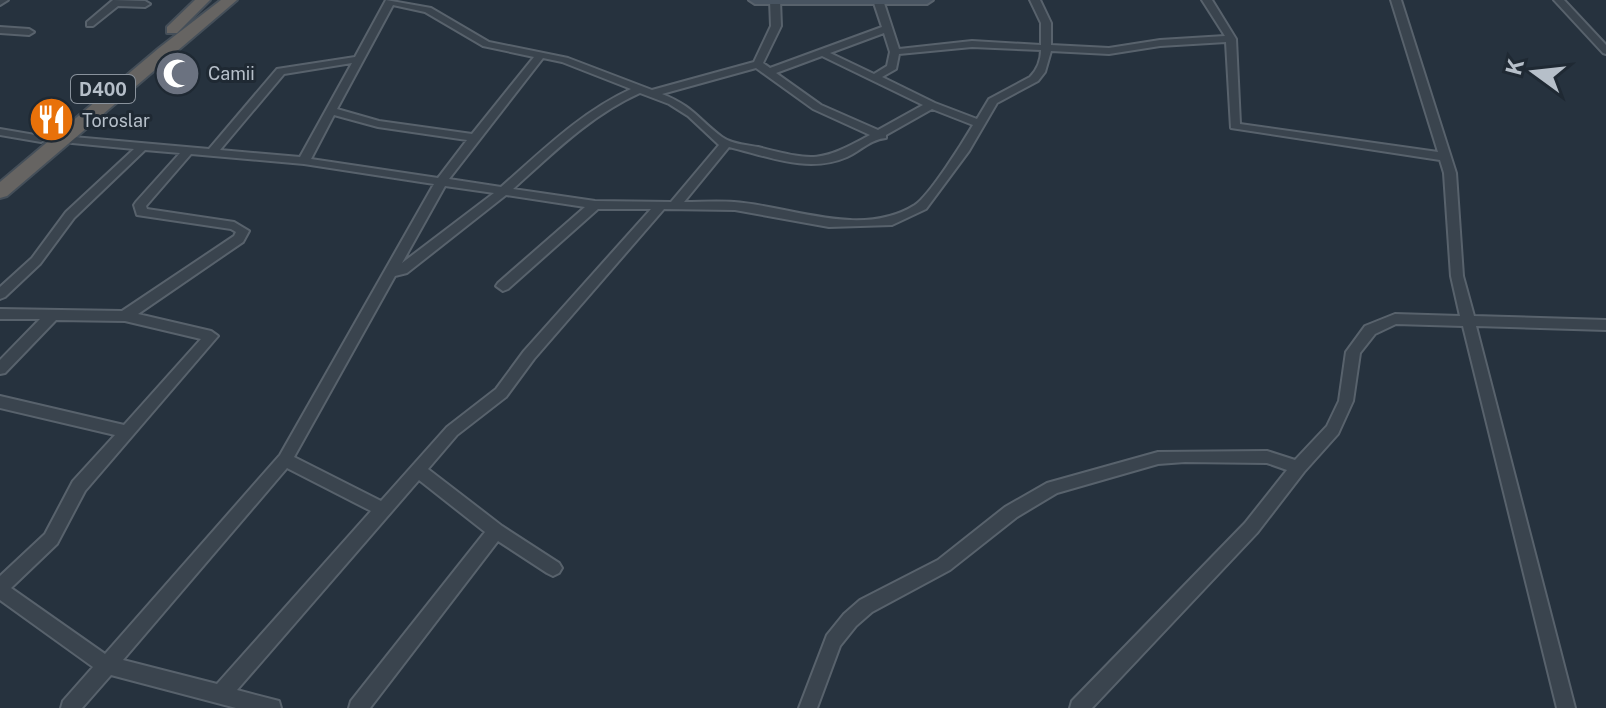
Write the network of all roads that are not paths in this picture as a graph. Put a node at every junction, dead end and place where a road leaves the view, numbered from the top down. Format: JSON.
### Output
{"nodes":[{"id":1,"x":203,"y":0,"type":"edge"},
{"id":2,"x":230,"y":0,"type":"edge"},
{"id":3,"x":755,"y":0,"type":"edge"},
{"id":4,"x":775,"y":0,"type":"edge"},
{"id":5,"x":927,"y":0,"type":"edge"},
{"id":6,"x":1035,"y":0,"type":"edge"},
{"id":7,"x":1207,"y":0,"type":"edge"},
{"id":8,"x":1396,"y":0,"type":"edge"},
{"id":9,"x":1559,"y":0,"type":"edge"},
{"id":10,"x":118,"y":1,"type":"edge"},
{"id":11,"x":391,"y":1,"type":"edge"},
{"id":12,"x":878,"y":1,"type":"edge"},
{"id":13,"x":145,"y":4,"type":"dead end"},
{"id":14,"x":90,"y":24,"type":"dead end"},
{"id":15,"x":886,"y":29,"type":"junction"},
{"id":16,"x":0,"y":30,"type":"edge"},
{"id":17,"x":29,"y":32,"type":"dead end"},
{"id":18,"x":1592,"y":33,"type":"junction"},
{"id":19,"x":1606,"y":33,"type":"edge"},
{"id":20,"x":1231,"y":39,"type":"junction"},
{"id":21,"x":1046,"y":47,"type":"junction"},
{"id":22,"x":1606,"y":51,"type":"edge"},
{"id":23,"x":821,"y":52,"type":"junction"},
{"id":24,"x":895,"y":52,"type":"junction"},
{"id":25,"x":541,"y":54,"type":"junction"},
{"id":26,"x":360,"y":59,"type":"junction"},
{"id":27,"x":758,"y":64,"type":"junction"},
{"id":28,"x":769,"y":72,"type":"junction"},
{"id":29,"x":874,"y":78,"type":"junction"},
{"id":30,"x":638,"y":90,"type":"junction"},
{"id":31,"x":651,"y":94,"type":"junction"},
{"id":32,"x":931,"y":105,"type":"junction"},
{"id":33,"x":332,"y":111,"type":"junction"},
{"id":34,"x":979,"y":123,"type":"junction"},
{"id":35,"x":0,"y":132,"type":"edge"},
{"id":36,"x":882,"y":136,"type":"junction"},
{"id":37,"x":473,"y":138,"type":"junction"},
{"id":38,"x":41,"y":139,"type":"junction"},
{"id":39,"x":62,"y":139,"type":"junction"},
{"id":40,"x":726,"y":144,"type":"junction"},
{"id":41,"x":143,"y":146,"type":"junction"},
{"id":42,"x":188,"y":151,"type":"junction"},
{"id":43,"x":212,"y":153,"type":"junction"},
{"id":44,"x":1446,"y":157,"type":"junction"},
{"id":45,"x":304,"y":161,"type":"junction"},
{"id":46,"x":0,"y":173,"type":"edge"},
{"id":47,"x":443,"y":182,"type":"junction"},
{"id":48,"x":504,"y":190,"type":"junction"},
{"id":49,"x":0,"y":192,"type":"edge"},
{"id":50,"x":595,"y":205,"type":"junction"},
{"id":51,"x":667,"y":206,"type":"junction"},
{"id":52,"x":388,"y":274,"type":"junction"},
{"id":53,"x":503,"y":286,"type":"dead end"},
{"id":54,"x":0,"y":294,"type":"edge"},
{"id":55,"x":0,"y":314,"type":"edge"},
{"id":56,"x":52,"y":315,"type":"junction"},
{"id":57,"x":125,"y":316,"type":"junction"},
{"id":58,"x":1470,"y":322,"type":"junction"},
{"id":59,"x":1606,"y":325,"type":"edge"},
{"id":60,"x":0,"y":369,"type":"edge"},
{"id":61,"x":0,"y":402,"type":"edge"},
{"id":62,"x":125,"y":431,"type":"junction"},
{"id":63,"x":285,"y":460,"type":"junction"},
{"id":64,"x":1298,"y":467,"type":"junction"},
{"id":65,"x":417,"y":469,"type":"junction"},
{"id":66,"x":382,"y":509,"type":"junction"},
{"id":67,"x":496,"y":531,"type":"junction"},
{"id":68,"x":553,"y":568,"type":"dead end"},
{"id":69,"x":0,"y":589,"type":"edge"},
{"id":70,"x":106,"y":665,"type":"junction"},
{"id":71,"x":222,"y":693,"type":"junction"},
{"id":72,"x":1084,"y":707,"type":"edge"},
{"id":73,"x":70,"y":708,"type":"edge"},
{"id":74,"x":272,"y":708,"type":"edge"},
{"id":75,"x":358,"y":708,"type":"edge"},
{"id":76,"x":808,"y":708,"type":"edge"},
{"id":77,"x":1566,"y":708,"type":"edge"}],
"edges":[{"from":1,"to":38,"type":"highway","number":"D400"},
{"from":2,"to":39,"type":"highway","number":"D400"},
{"from":3,"to":4,"type":"main road"},
{"from":4,"to":12,"type":"main road"},
{"from":4,"to":27,"type":"street"},
{"from":5,"to":12,"type":"main road"},
{"from":6,"to":21,"type":"street"},
{"from":7,"to":20,"type":"street"},
{"from":8,"to":44,"type":"street"},
{"from":9,"to":18,"type":"street"},
{"from":10,"to":13,"type":"street"},
{"from":10,"to":14,"type":"street"},
{"from":11,"to":25,"type":"street"},
{"from":11,"to":26,"type":"street"},
{"from":12,"to":15,"type":"street"},
{"from":15,"to":23,"type":"street"},
{"from":15,"to":24,"type":"street"},
{"from":16,"to":17,"type":"street"},
{"from":18,"to":19,"type":"street"},
{"from":18,"to":22,"type":"street"},
{"from":20,"to":21,"type":"street"},
{"from":20,"to":44,"type":"street"},
{"from":21,"to":24,"type":"street"},
{"from":21,"to":34,"type":"street"},
{"from":23,"to":28,"type":"street"},
{"from":23,"to":29,"type":"street"},
{"from":24,"to":29,"type":"street"},
{"from":25,"to":30,"type":"street"},
{"from":25,"to":37,"type":"street"},
{"from":26,"to":33,"type":"street"},
{"from":26,"to":43,"type":"street"},
{"from":27,"to":28,"type":"street"},
{"from":27,"to":31,"type":"street"},
{"from":28,"to":36,"type":"street"},
{"from":29,"to":32,"type":"street"},
{"from":30,"to":31,"type":"street"},
{"from":30,"to":48,"type":"street"},
{"from":31,"to":40,"type":"street"},
{"from":32,"to":34,"type":"street"},
{"from":32,"to":36,"type":"street"},
{"from":33,"to":37,"type":"street"},
{"from":33,"to":45,"type":"street"},
{"from":34,"to":51,"type":"street"},
{"from":35,"to":38,"type":"street"},
{"from":36,"to":40,"type":"street"},
{"from":37,"to":47,"type":"street"},
{"from":38,"to":46,"type":"highway","number":"D400"},
{"from":39,"to":41,"type":"street"},
{"from":39,"to":49,"type":"highway","number":"D400"},
{"from":40,"to":51,"type":"street"},
{"from":41,"to":42,"type":"street"},
{"from":41,"to":54,"type":"street"},
{"from":42,"to":43,"type":"street"},
{"from":42,"to":57,"type":"street"},
{"from":43,"to":45,"type":"street"},
{"from":44,"to":58,"type":"street"},
{"from":45,"to":47,"type":"street"},
{"from":47,"to":48,"type":"street"},
{"from":47,"to":52,"type":"street"},
{"from":48,"to":50,"type":"street"},
{"from":48,"to":52,"type":"street"},
{"from":50,"to":51,"type":"street"},
{"from":50,"to":53,"type":"street"},
{"from":51,"to":65,"type":"street"},
{"from":52,"to":63,"type":"street"},
{"from":55,"to":56,"type":"street"},
{"from":56,"to":57,"type":"street"},
{"from":56,"to":60,"type":"street"},
{"from":57,"to":62,"type":"street"},
{"from":58,"to":59,"type":"street"},
{"from":58,"to":64,"type":"street"},
{"from":58,"to":77,"type":"street"},
{"from":61,"to":62,"type":"street"},
{"from":62,"to":69,"type":"street"},
{"from":63,"to":66,"type":"street"},
{"from":63,"to":70,"type":"street"},
{"from":64,"to":72,"type":"street"},
{"from":64,"to":76,"type":"street"},
{"from":65,"to":66,"type":"street"},
{"from":65,"to":67,"type":"street"},
{"from":66,"to":71,"type":"street"},
{"from":67,"to":68,"type":"street"},
{"from":67,"to":75,"type":"street"},
{"from":69,"to":70,"type":"street"},
{"from":70,"to":71,"type":"street"},
{"from":70,"to":73,"type":"street"},
{"from":71,"to":74,"type":"street"}]}
